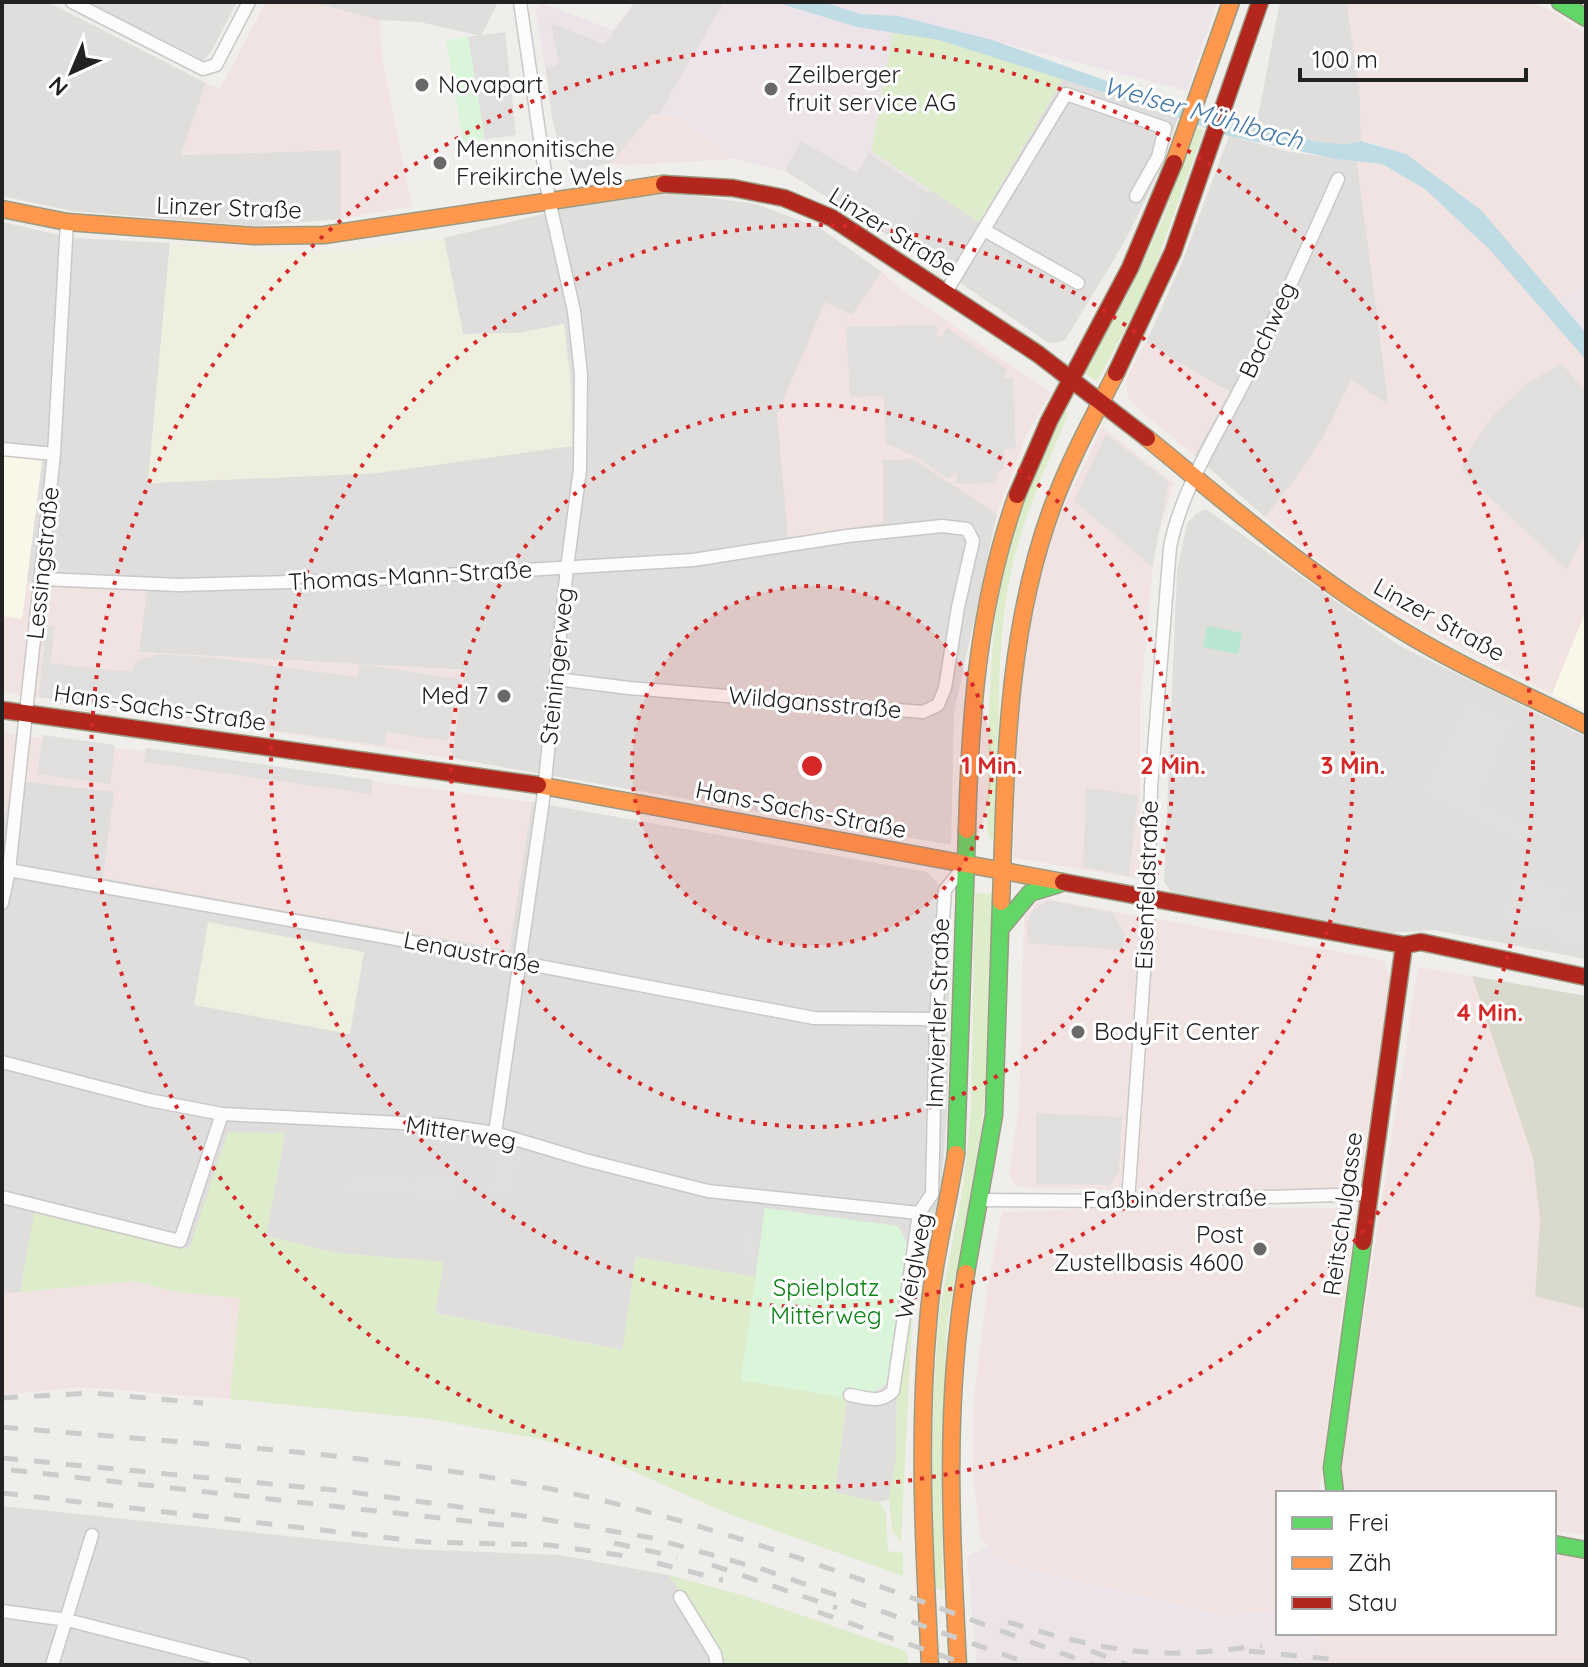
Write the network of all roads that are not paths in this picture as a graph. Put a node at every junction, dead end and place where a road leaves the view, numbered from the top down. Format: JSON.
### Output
{"nodes":[{"id":1,"x":72,"y":2,"type":"edge"},
{"id":2,"x":249,"y":2,"type":"edge"},
{"id":3,"x":520,"y":2,"type":"edge"},
{"id":4,"x":1231,"y":2,"type":"edge"},
{"id":5,"x":1260,"y":2,"type":"edge"},
{"id":6,"x":1560,"y":2,"type":"edge"},
{"id":7,"x":1586,"y":18,"type":"edge"},
{"id":8,"x":1338,"y":179,"type":"dead end"},
{"id":9,"x":1136,"y":196,"type":"dead end"},
{"id":10,"x":549,"y":200,"type":"junction"},
{"id":11,"x":2,"y":209,"type":"edge"},
{"id":12,"x":67,"y":222,"type":"junction"},
{"id":13,"x":984,"y":230,"type":"junction"},
{"id":14,"x":1078,"y":283,"type":"dead end"},
{"id":15,"x":946,"y":292,"type":"junction"},
{"id":16,"x":1071,"y":378,"type":"junction"},
{"id":17,"x":1100,"y":400,"type":"junction"},
{"id":18,"x":2,"y":449,"type":"edge"},
{"id":19,"x":54,"y":454,"type":"junction"},
{"id":20,"x":1194,"y":479,"type":"junction"},
{"id":21,"x":967,"y":529,"type":"joint"},
{"id":22,"x":567,"y":568,"type":"junction"},
{"id":23,"x":43,"y":579,"type":"junction"},
{"id":24,"x":557,"y":679,"type":"junction"},
{"id":25,"x":2,"y":710,"type":"edge"},
{"id":26,"x":27,"y":713,"type":"junction"},
{"id":27,"x":1586,"y":725,"type":"edge"},
{"id":28,"x":544,"y":786,"type":"junction"},
{"id":29,"x":966,"y":864,"type":"junction"},
{"id":30,"x":9,"y":870,"type":"junction"},
{"id":31,"x":1004,"y":870,"type":"junction"},
{"id":32,"x":1072,"y":882,"type":"junction"},
{"id":33,"x":1148,"y":897,"type":"junction"},
{"id":34,"x":2,"y":903,"type":"edge"},
{"id":35,"x":1001,"y":928,"type":"junction"},
{"id":36,"x":1404,"y":945,"type":"junction"},
{"id":37,"x":518,"y":962,"type":"junction"},
{"id":38,"x":1586,"y":977,"type":"edge"},
{"id":39,"x":936,"y":1019,"type":"junction"},
{"id":40,"x":2,"y":1062,"type":"edge"},
{"id":41,"x":222,"y":1114,"type":"junction"},
{"id":42,"x":495,"y":1133,"type":"junction"},
{"id":43,"x":1370,"y":1194,"type":"junction"},
{"id":44,"x":2,"y":1197,"type":"edge"},
{"id":45,"x":981,"y":1200,"type":"junction"},
{"id":46,"x":1128,"y":1201,"type":"junction"},
{"id":47,"x":919,"y":1213,"type":"junction"},
{"id":48,"x":850,"y":1395,"type":"dead end"},
{"id":49,"x":1334,"y":1491,"type":"edge"},
{"id":50,"x":92,"y":1535,"type":"dead end"},
{"id":51,"x":1556,"y":1544,"type":"edge"},
{"id":52,"x":1586,"y":1550,"type":"edge"},
{"id":53,"x":680,"y":1597,"type":"dead end"},
{"id":54,"x":2,"y":1611,"type":"edge"},
{"id":55,"x":67,"y":1620,"type":"junction"},
{"id":56,"x":52,"y":1665,"type":"edge"},
{"id":57,"x":244,"y":1665,"type":"edge"},
{"id":58,"x":717,"y":1665,"type":"edge"},
{"id":59,"x":930,"y":1665,"type":"edge"},
{"id":60,"x":958,"y":1665,"type":"edge"}],
"edges":[{"from":1,"to":2,"type":"street"},
{"from":3,"to":10,"type":"street","name":"Steiningerweg"},
{"from":4,"to":16,"type":"main road","name":"Innviertler Straße"},
{"from":5,"to":17,"type":"main road"},
{"from":6,"to":7,"type":"main road"},
{"from":8,"to":20,"type":"street","name":"Bachweg"},
{"from":9,"to":13,"type":"street"},
{"from":10,"to":12,"type":"main road","name":"Linzer Straße"},
{"from":10,"to":15,"type":"main road","name":"Linzer Straße"},
{"from":10,"to":22,"type":"street","name":"Steiningerweg"},
{"from":11,"to":12,"type":"main road","name":"Linzer Straße"},
{"from":12,"to":19,"type":"street","name":"Lessingstraße"},
{"from":13,"to":14,"type":"street"},
{"from":13,"to":15,"type":"street"},
{"from":15,"to":16,"type":"main road","name":"Linzer Straße"},
{"from":16,"to":17,"type":"main road","name":"Linzer Straße"},
{"from":16,"to":29,"type":"main road","name":"Innviertler Straße"},
{"from":17,"to":20,"type":"main road","name":"Linzer Straße"},
{"from":17,"to":31,"type":"main road"},
{"from":18,"to":19,"type":"street"},
{"from":19,"to":23,"type":"street","name":"Lessingstraße"},
{"from":20,"to":27,"type":"main road","name":"Linzer Straße"},
{"from":20,"to":33,"type":"street","name":"Eisenfeldstraße"},
{"from":21,"to":22,"type":"street","name":"Thomas-Mann-Straße"},
{"from":21,"to":24,"type":"street","name":"Wildgansstraße"},
{"from":22,"to":23,"type":"street","name":"Thomas-Mann-Straße"},
{"from":22,"to":24,"type":"street","name":"Steiningerweg"},
{"from":23,"to":26,"type":"street","name":"Lessingstraße"},
{"from":24,"to":28,"type":"street","name":"Steiningerweg"},
{"from":25,"to":26,"type":"main road","name":"Hans-Sachs-Straße"},
{"from":26,"to":28,"type":"main road","name":"Hans-Sachs-Straße"},
{"from":26,"to":30,"type":"street","name":"Lessingstraße"},
{"from":28,"to":29,"type":"main road","name":"Hans-Sachs-Straße"},
{"from":28,"to":37,"type":"street","name":"Steiningerweg"},
{"from":29,"to":31,"type":"main road","name":"Hans-Sachs-Straße"},
{"from":29,"to":39,"type":"street","name":"Weiglweg"},
{"from":29,"to":59,"type":"main road","name":"Innviertler Straße"},
{"from":30,"to":34,"type":"street","name":"Lessingstraße"},
{"from":30,"to":37,"type":"street","name":"Lenaustraße"},
{"from":31,"to":32,"type":"main road","name":"Hans-Sachs-Straße"},
{"from":31,"to":35,"type":"main road"},
{"from":32,"to":33,"type":"main road","name":"Hans-Sachs-Straße"},
{"from":32,"to":35,"type":"main road"},
{"from":33,"to":36,"type":"main road","name":"Hans-Sachs-Straße"},
{"from":33,"to":46,"type":"street","name":"Eisenfeldstraße"},
{"from":35,"to":45,"type":"main road"},
{"from":36,"to":38,"type":"main road","name":"Hans-Sachs-Straße"},
{"from":36,"to":43,"type":"main road","name":"Reitschulgasse"},
{"from":37,"to":39,"type":"street","name":"Lenaustraße"},
{"from":37,"to":42,"type":"street","name":"Steiningerweg"},
{"from":39,"to":47,"type":"street","name":"Weiglweg"},
{"from":40,"to":41,"type":"street","name":"Mitterweg"},
{"from":41,"to":42,"type":"street","name":"Mitterweg"},
{"from":41,"to":44,"type":"street"},
{"from":42,"to":47,"type":"street","name":"Mitterweg"},
{"from":43,"to":46,"type":"street","name":"Faßbinderstraße"},
{"from":43,"to":49,"type":"main road","name":"Reitschulgasse"},
{"from":45,"to":46,"type":"street","name":"Faßbinderstraße"},
{"from":45,"to":60,"type":"main road"},
{"from":47,"to":48,"type":"street","name":"Weiglweg"},
{"from":50,"to":55,"type":"street"},
{"from":51,"to":52,"type":"main road"},
{"from":53,"to":58,"type":"street"},
{"from":54,"to":55,"type":"street"},
{"from":55,"to":56,"type":"street"},
{"from":55,"to":57,"type":"street"}]}
